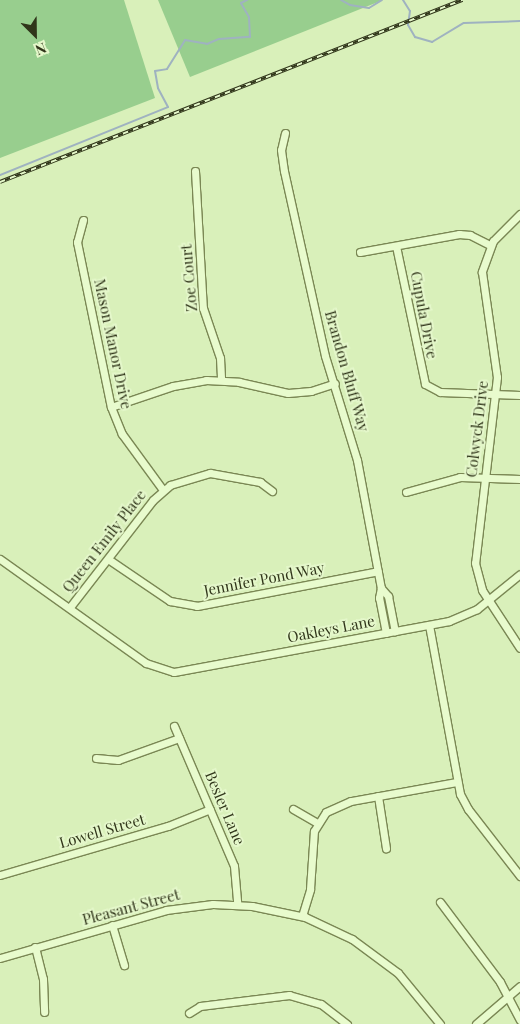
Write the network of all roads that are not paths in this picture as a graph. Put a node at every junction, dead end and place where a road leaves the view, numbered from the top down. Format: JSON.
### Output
{"nodes":[{"id":1,"x":285,"y":132,"type":"dead end"},
{"id":2,"x":196,"y":171,"type":"dead end"},
{"id":3,"x":520,"y":214,"type":"edge"},
{"id":4,"x":82,"y":220,"type":"dead end"},
{"id":5,"x":490,"y":245,"type":"junction"},
{"id":6,"x":396,"y":246,"type":"junction"},
{"id":7,"x":360,"y":252,"type":"dead end"},
{"id":8,"x":221,"y":380,"type":"junction"},
{"id":9,"x":334,"y":383,"type":"junction"},
{"id":10,"x":495,"y":394,"type":"junction"},
{"id":11,"x":520,"y":395,"type":"edge"},
{"id":12,"x":111,"y":407,"type":"junction"},
{"id":13,"x":484,"y":477,"type":"junction"},
{"id":14,"x":520,"y":479,"type":"edge"},
{"id":15,"x":163,"y":490,"type":"junction"},
{"id":16,"x":272,"y":491,"type":"dead end"},
{"id":17,"x":406,"y":492,"type":"dead end"},
{"id":18,"x":0,"y":559,"type":"edge"},
{"id":19,"x":108,"y":559,"type":"junction"},
{"id":20,"x":378,"y":571,"type":"junction"},
{"id":21,"x":520,"y":574,"type":"edge"},
{"id":22,"x":381,"y":588,"type":"junction"},
{"id":23,"x":488,"y":600,"type":"junction"},
{"id":24,"x":70,"y":608,"type":"junction"},
{"id":25,"x":429,"y":625,"type":"junction"},
{"id":26,"x":395,"y":631,"type":"junction"},
{"id":27,"x":386,"y":633,"type":"junction"},
{"id":28,"x":520,"y":648,"type":"edge"},
{"id":29,"x":174,"y":726,"type":"dead end"},
{"id":30,"x":179,"y":738,"type":"junction"},
{"id":31,"x":96,"y":758,"type":"dead end"},
{"id":32,"x":457,"y":782,"type":"junction"},
{"id":33,"x":378,"y":796,"type":"junction"},
{"id":34,"x":293,"y":809,"type":"dead end"},
{"id":35,"x":210,"y":810,"type":"junction"},
{"id":36,"x":317,"y":823,"type":"junction"},
{"id":37,"x":386,"y":848,"type":"dead end"},
{"id":38,"x":0,"y":875,"type":"edge"},
{"id":39,"x":520,"y":876,"type":"edge"},
{"id":40,"x":440,"y":902,"type":"dead end"},
{"id":41,"x":237,"y":904,"type":"junction"},
{"id":42,"x":302,"y":916,"type":"junction"},
{"id":43,"x":112,"y":925,"type":"junction"},
{"id":44,"x":35,"y":948,"type":"junction"},
{"id":45,"x":0,"y":958,"type":"edge"},
{"id":46,"x":124,"y":965,"type":"dead end"},
{"id":47,"x":520,"y":986,"type":"edge"},
{"id":48,"x":508,"y":996,"type":"junction"},
{"id":49,"x":44,"y":1012,"type":"dead end"},
{"id":50,"x":189,"y":1013,"type":"dead end"},
{"id":51,"x":520,"y":1020,"type":"edge"},
{"id":52,"x":347,"y":1024,"type":"edge"},
{"id":53,"x":440,"y":1024,"type":"edge"},
{"id":54,"x":476,"y":1024,"type":"edge"}],
"edges":[{"from":1,"to":9,"type":"street","name":"Brandon Bluff Way"},
{"from":2,"to":8,"type":"street","name":"Zoe Court"},
{"from":3,"to":5,"type":"street","name":"Colwyck Drive"},
{"from":4,"to":12,"type":"street","name":"Mason Manor Drive"},
{"from":5,"to":6,"type":"street"},
{"from":5,"to":10,"type":"street","name":"Colwyck Drive"},
{"from":6,"to":7,"type":"street"},
{"from":6,"to":10,"type":"street","name":"Cupula Drive"},
{"from":8,"to":9,"type":"street"},
{"from":8,"to":12,"type":"street"},
{"from":9,"to":20,"type":"street","name":"Brandon Bluff Way"},
{"from":10,"to":11,"type":"street"},
{"from":10,"to":13,"type":"street","name":"Colwyck Drive"},
{"from":12,"to":15,"type":"street","name":"Mason Manor Drive"},
{"from":13,"to":14,"type":"street"},
{"from":13,"to":17,"type":"street"},
{"from":13,"to":23,"type":"street","name":"Colwyck Drive"},
{"from":15,"to":16,"type":"street","name":"Queen Emily Place"},
{"from":15,"to":19,"type":"street","name":"Queen Emily Place"},
{"from":18,"to":24,"type":"street","name":"Oakleys Lane"},
{"from":19,"to":20,"type":"street","name":"Jennifer Pond Way"},
{"from":19,"to":24,"type":"street","name":"Queen Emily Place"},
{"from":20,"to":22,"type":"street","name":"Brandon Bluff Way"},
{"from":21,"to":23,"type":"street","name":"Oakleys Lane"},
{"from":22,"to":26,"type":"street","name":"Brandon Bluff Way"},
{"from":22,"to":27,"type":"street","name":"Brandon Bluff Way"},
{"from":23,"to":25,"type":"street","name":"Oakleys Lane"},
{"from":23,"to":28,"type":"street","name":"Colwyck Drive"},
{"from":24,"to":27,"type":"street","name":"Oakleys Lane"},
{"from":25,"to":26,"type":"street","name":"Oakleys Lane"},
{"from":25,"to":32,"type":"street"},
{"from":26,"to":27,"type":"street","name":"Oakleys Lane"},
{"from":29,"to":30,"type":"street","name":"Besler Lane"},
{"from":30,"to":31,"type":"street"},
{"from":30,"to":35,"type":"street","name":"Besler Lane"},
{"from":32,"to":33,"type":"street"},
{"from":32,"to":39,"type":"street"},
{"from":33,"to":36,"type":"street"},
{"from":33,"to":37,"type":"street"},
{"from":34,"to":36,"type":"street"},
{"from":35,"to":38,"type":"street","name":"Lowell Street"},
{"from":35,"to":41,"type":"street","name":"Besler Lane"},
{"from":36,"to":42,"type":"street"},
{"from":40,"to":48,"type":"street"},
{"from":41,"to":42,"type":"street","name":"Pleasant Street"},
{"from":41,"to":43,"type":"street","name":"Pleasant Street"},
{"from":42,"to":53,"type":"street","name":"Pleasant Street"},
{"from":43,"to":44,"type":"street","name":"Pleasant Street"},
{"from":43,"to":46,"type":"street"},
{"from":44,"to":45,"type":"street","name":"Pleasant Street"},
{"from":44,"to":49,"type":"street"},
{"from":47,"to":48,"type":"street"},
{"from":48,"to":51,"type":"street"},
{"from":48,"to":54,"type":"street"},
{"from":50,"to":52,"type":"street"}]}
